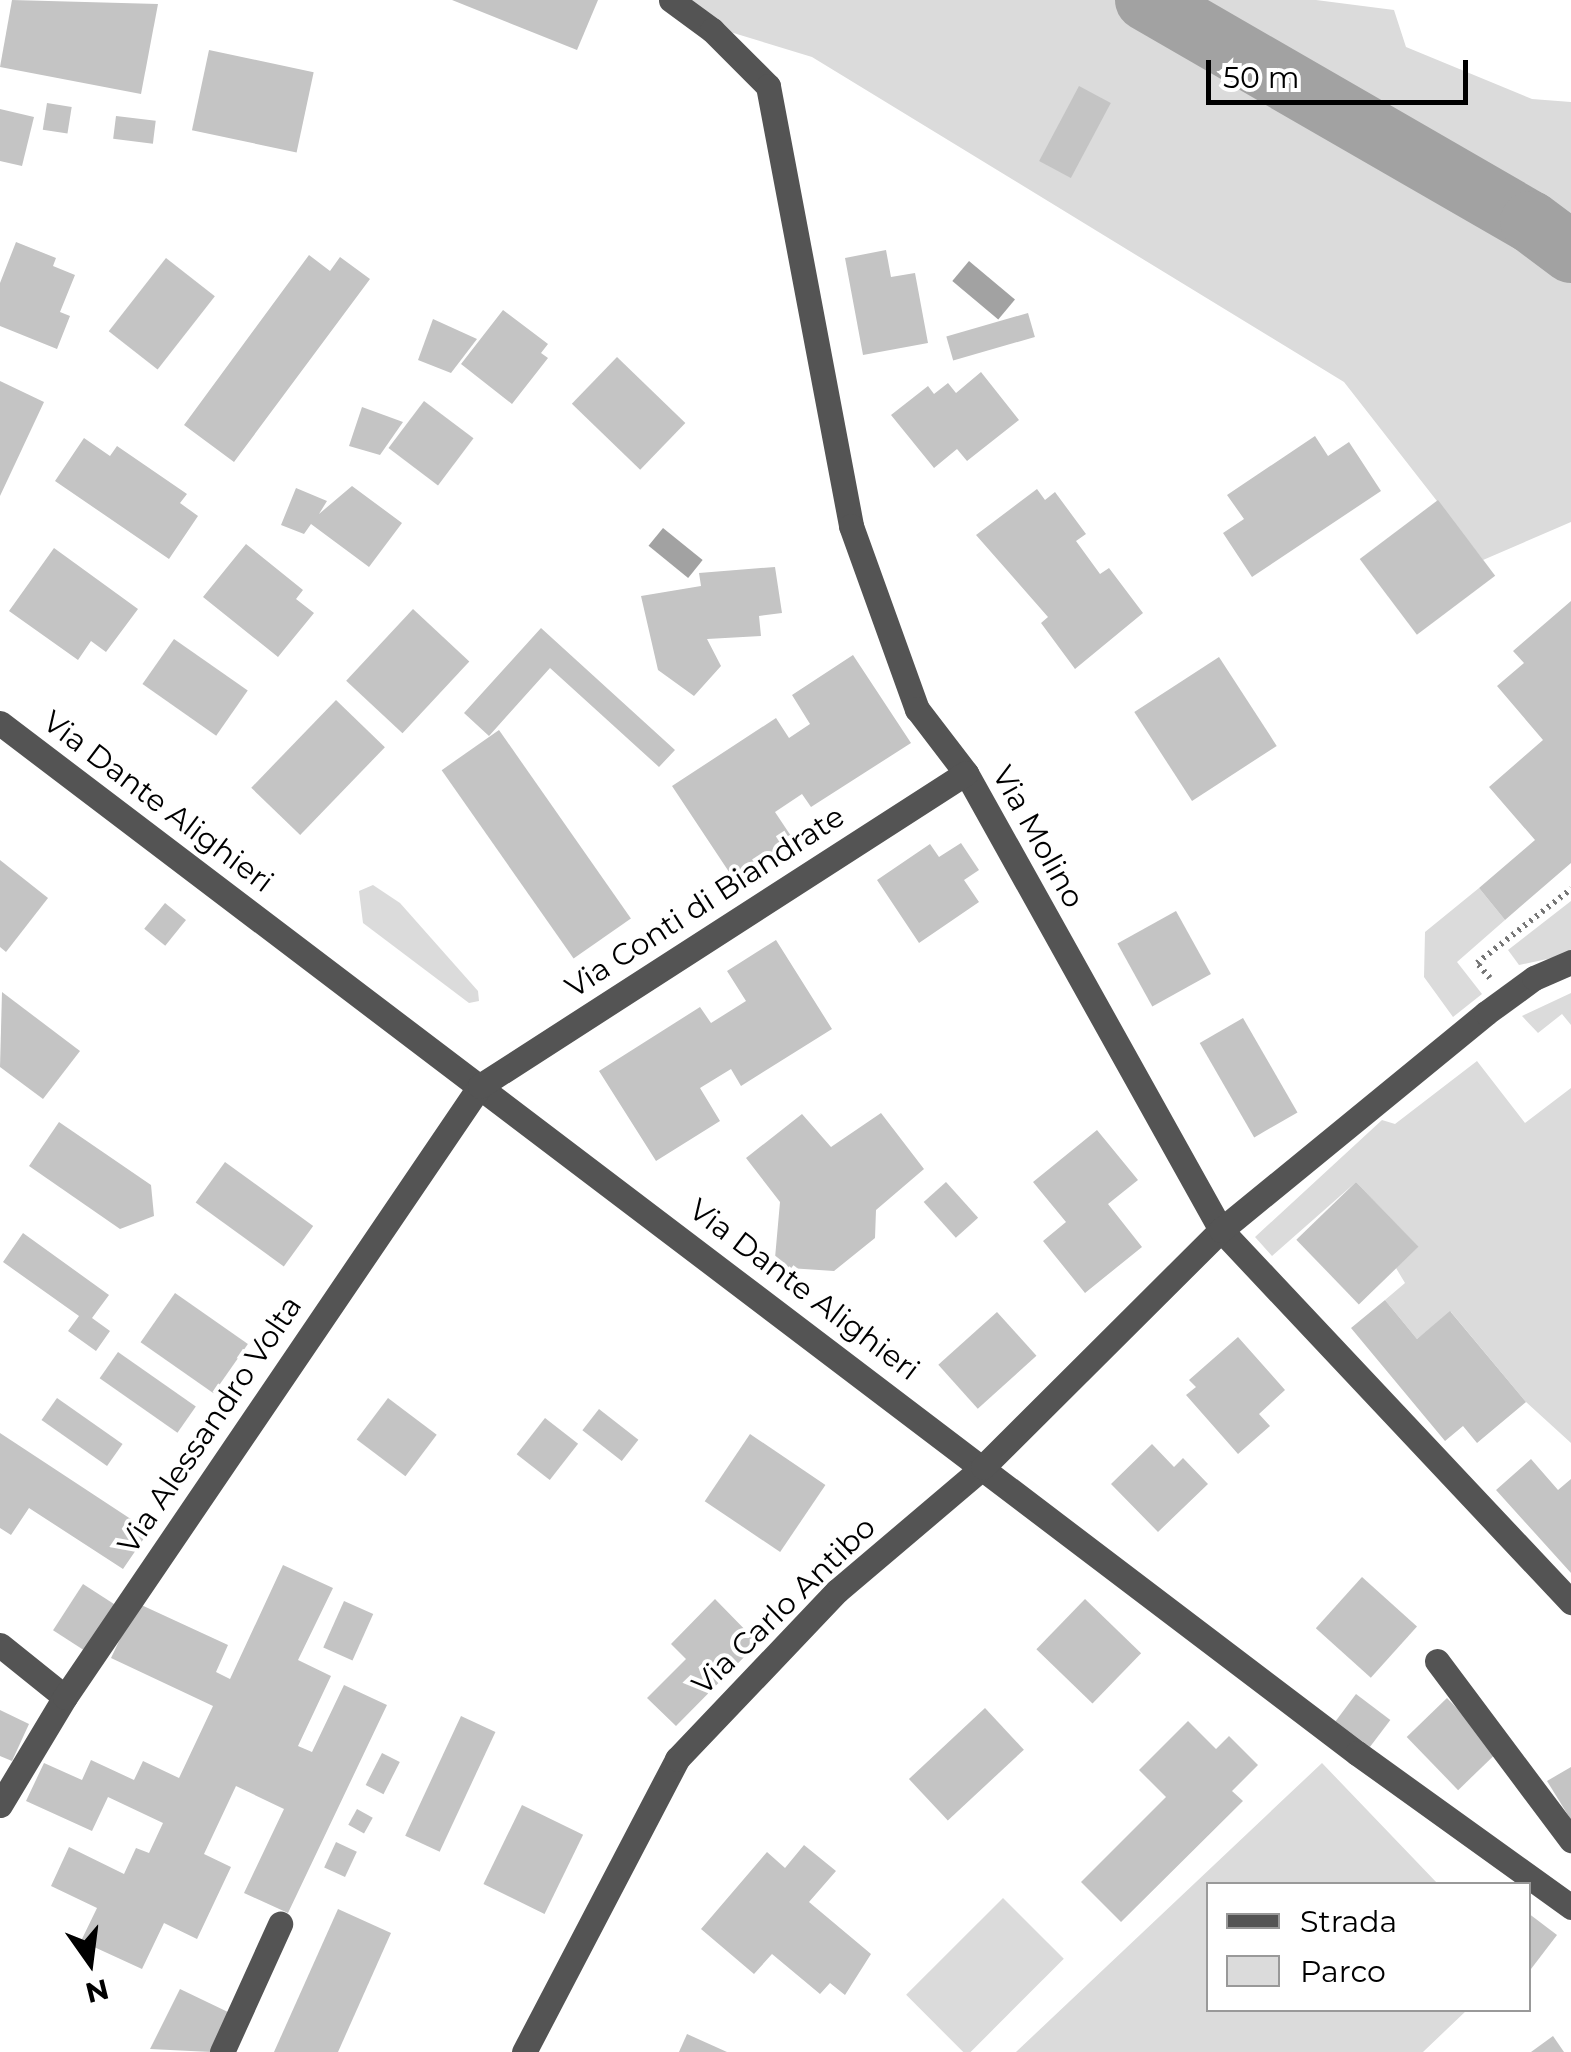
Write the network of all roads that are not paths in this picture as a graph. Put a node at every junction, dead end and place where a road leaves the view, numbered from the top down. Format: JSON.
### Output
{"nodes":[{"id":1,"x":671,"y":0,"type":"edge"},
{"id":2,"x":1,"y":725,"type":"edge"},
{"id":3,"x":966,"y":772,"type":"junction"},
{"id":4,"x":1571,"y":962,"type":"edge"},
{"id":5,"x":480,"y":1086,"type":"junction"},
{"id":6,"x":1221,"y":1230,"type":"junction"},
{"id":7,"x":983,"y":1466,"type":"junction"},
{"id":8,"x":1571,"y":1602,"type":"edge"},
{"id":9,"x":0,"y":1645,"type":"edge"},
{"id":10,"x":1438,"y":1662,"type":"dead end"},
{"id":11,"x":65,"y":1697,"type":"junction"},
{"id":12,"x":0,"y":1806,"type":"edge"},
{"id":13,"x":1571,"y":1840,"type":"edge"},
{"id":14,"x":1571,"y":1907,"type":"edge"},
{"id":15,"x":280,"y":1924,"type":"dead end"},
{"id":16,"x":222,"y":2052,"type":"edge"},
{"id":17,"x":524,"y":2052,"type":"edge"}],
"edges":[{"from":1,"to":3,"type":"street","name":"Via Molino"},
{"from":2,"to":5,"type":"street","name":"Via Dante Alighieri"},
{"from":3,"to":5,"type":"street","name":"Via Conti di Biandrate"},
{"from":3,"to":6,"type":"street","name":"Via Molino"},
{"from":4,"to":6,"type":"street","name":"Via Carlo Antibo"},
{"from":5,"to":7,"type":"street","name":"Via Dante Alighieri"},
{"from":5,"to":11,"type":"street","name":"Via Alessandro Volta"},
{"from":6,"to":7,"type":"street","name":"Via Carlo Antibo"},
{"from":6,"to":8,"type":"street","name":"Via Molino"},
{"from":7,"to":14,"type":"street","name":"Via Dante Alighieri"},
{"from":7,"to":17,"type":"street","name":"Via Carlo Antibo"},
{"from":9,"to":11,"type":"street"},
{"from":10,"to":13,"type":"street"},
{"from":11,"to":12,"type":"street","name":"Via Alessandro Volta"},
{"from":15,"to":16,"type":"street"}]}
